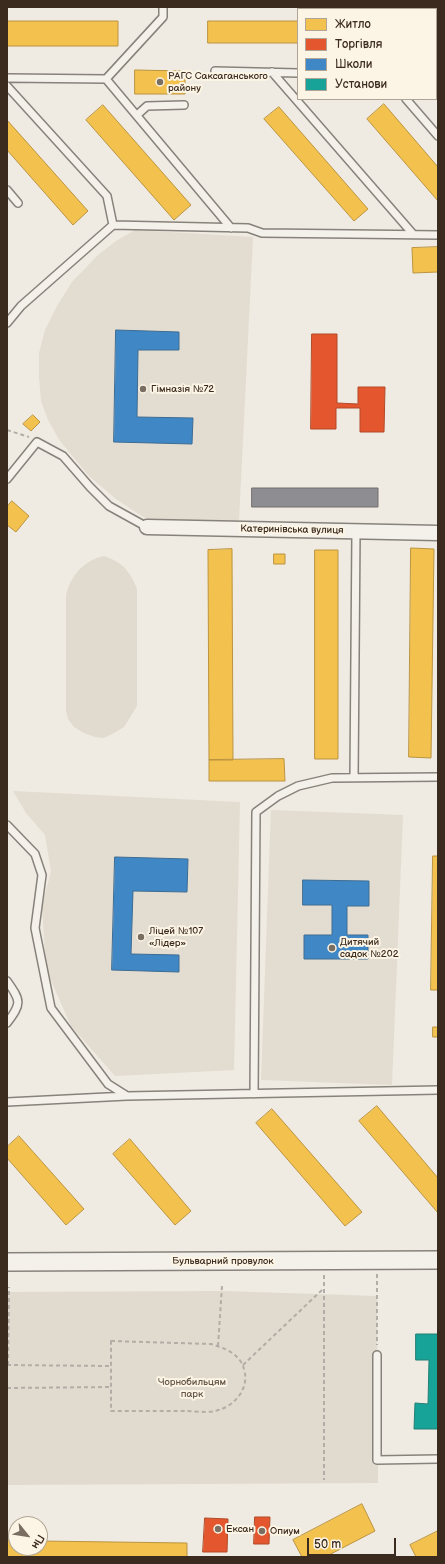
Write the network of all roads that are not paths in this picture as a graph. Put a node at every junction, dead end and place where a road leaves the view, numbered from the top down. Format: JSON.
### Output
{"nodes":[{"id":1,"x":163,"y":7,"type":"edge"},
{"id":2,"x":215,"y":71,"type":"dead end"},
{"id":3,"x":272,"y":72,"type":"junction"},
{"id":4,"x":297,"y":73,"type":"edge"},
{"id":5,"x":7,"y":78,"type":"edge"},
{"id":6,"x":106,"y":79,"type":"junction"},
{"id":7,"x":7,"y":86,"type":"edge"},
{"id":8,"x":407,"y":100,"type":"edge"},
{"id":9,"x":184,"y":105,"type":"dead end"},
{"id":10,"x":137,"y":115,"type":"junction"},
{"id":11,"x":438,"y":136,"type":"edge"},
{"id":12,"x":7,"y":190,"type":"edge"},
{"id":13,"x":18,"y":202,"type":"dead end"},
{"id":14,"x":112,"y":225,"type":"junction"},
{"id":15,"x":231,"y":228,"type":"junction"},
{"id":16,"x":413,"y":234,"type":"junction"},
{"id":17,"x":438,"y":235,"type":"edge"},
{"id":18,"x":7,"y":323,"type":"edge"},
{"id":19,"x":7,"y":479,"type":"edge"},
{"id":20,"x":147,"y":527,"type":"joint"},
{"id":21,"x":356,"y":532,"type":"junction"},
{"id":22,"x":438,"y":533,"type":"edge"},
{"id":23,"x":438,"y":776,"type":"edge"},
{"id":24,"x":354,"y":778,"type":"junction"},
{"id":25,"x":7,"y":825,"type":"edge"},
{"id":26,"x":7,"y":981,"type":"edge"},
{"id":27,"x":7,"y":1023,"type":"edge"},
{"id":28,"x":438,"y":1090,"type":"edge"},
{"id":29,"x":254,"y":1094,"type":"junction"},
{"id":30,"x":127,"y":1096,"type":"junction"},
{"id":31,"x":7,"y":1102,"type":"edge"},
{"id":32,"x":438,"y":1260,"type":"edge"},
{"id":33,"x":7,"y":1262,"type":"edge"},
{"id":34,"x":377,"y":1355,"type":"road end"},
{"id":35,"x":438,"y":1459,"type":"edge"}],
"edges":[{"from":1,"to":6,"type":"lane"},
{"from":2,"to":3,"type":"lane"},
{"from":3,"to":4,"type":"lane"},
{"from":3,"to":16,"type":"lane"},
{"from":5,"to":6,"type":"lane"},
{"from":6,"to":10,"type":"lane"},
{"from":7,"to":14,"type":"lane"},
{"from":8,"to":11,"type":"lane"},
{"from":9,"to":10,"type":"lane"},
{"from":10,"to":15,"type":"lane"},
{"from":12,"to":13,"type":"lane"},
{"from":14,"to":15,"type":"lane"},
{"from":14,"to":18,"type":"lane"},
{"from":15,"to":16,"type":"lane"},
{"from":16,"to":17,"type":"lane"},
{"from":19,"to":20,"type":"lane"},
{"from":20,"to":21,"type":"street","name":"Катеринівська вулиця"},
{"from":21,"to":22,"type":"street","name":"Катеринівська вулиця"},
{"from":21,"to":24,"type":"lane"},
{"from":23,"to":24,"type":"lane"},
{"from":24,"to":29,"type":"lane"},
{"from":25,"to":30,"type":"lane"},
{"from":26,"to":27,"type":"lane"},
{"from":28,"to":29,"type":"lane"},
{"from":29,"to":30,"type":"lane"},
{"from":30,"to":31,"type":"lane"},
{"from":32,"to":33,"type":"street","name":"Бульварний провулок"},
{"from":34,"to":35,"type":"lane"}]}
